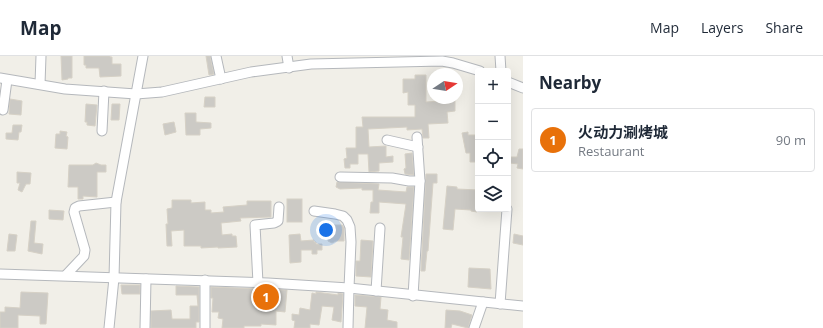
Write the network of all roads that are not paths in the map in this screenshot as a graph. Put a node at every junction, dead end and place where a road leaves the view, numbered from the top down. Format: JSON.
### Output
{"nodes":[{"id":1,"x":41,"y":56,"type":"edge"},
{"id":2,"x":143,"y":56,"type":"edge"},
{"id":3,"x":216,"y":56,"type":"edge"},
{"id":4,"x":287,"y":56,"type":"edge"},
{"id":5,"x":500,"y":56,"type":"edge"},
{"id":6,"x":402,"y":59,"type":"edge"},
{"id":7,"x":342,"y":60,"type":"edge"},
{"id":8,"x":289,"y":68,"type":"junction"},
{"id":9,"x":501,"y":68,"type":"edge"},
{"id":10,"x":475,"y":70,"type":"edge"},
{"id":11,"x":3,"y":79,"type":"edge"},
{"id":12,"x":221,"y":79,"type":"junction"},
{"id":13,"x":511,"y":83,"type":"edge"},
{"id":14,"x":40,"y":84,"type":"junction"},
{"id":15,"x":523,"y":88,"type":"edge"},
{"id":16,"x":104,"y":91,"type":"junction"},
{"id":17,"x":136,"y":94,"type":"junction"},
{"id":18,"x":3,"y":110,"type":"dead end"},
{"id":19,"x":102,"y":131,"type":"dead end"},
{"id":20,"x":417,"y":137,"type":"dead end"},
{"id":21,"x":387,"y":140,"type":"dead end"},
{"id":22,"x":418,"y":147,"type":"junction"},
{"id":23,"x":340,"y":177,"type":"dead end"},
{"id":24,"x":420,"y":181,"type":"junction"},
{"id":25,"x":116,"y":202,"type":"junction"},
{"id":26,"x":279,"y":207,"type":"dead end"},
{"id":27,"x":314,"y":211,"type":"dead end"},
{"id":28,"x":507,"y":212,"type":"edge"},
{"id":29,"x":380,"y":228,"type":"dead end"},
{"id":30,"x":0,"y":274,"type":"edge"},
{"id":31,"x":66,"y":275,"type":"junction"},
{"id":32,"x":114,"y":278,"type":"junction"},
{"id":33,"x":146,"y":279,"type":"junction"},
{"id":34,"x":205,"y":280,"type":"junction"},
{"id":35,"x":258,"y":283,"type":"junction"},
{"id":36,"x":348,"y":288,"type":"junction"},
{"id":37,"x":376,"y":291,"type":"junction"},
{"id":38,"x":413,"y":296,"type":"junction"},
{"id":39,"x":483,"y":302,"type":"junction"},
{"id":40,"x":500,"y":304,"type":"junction"},
{"id":41,"x":523,"y":306,"type":"edge"},
{"id":42,"x":109,"y":328,"type":"edge"},
{"id":43,"x":145,"y":328,"type":"edge"},
{"id":44,"x":205,"y":328,"type":"edge"},
{"id":45,"x":348,"y":328,"type":"edge"},
{"id":46,"x":474,"y":328,"type":"edge"}],
"edges":[{"from":1,"to":14,"type":"street"},
{"from":2,"to":17,"type":"street"},
{"from":3,"to":12,"type":"street"},
{"from":4,"to":8,"type":"street"},
{"from":5,"to":9,"type":"street"},
{"from":6,"to":7,"type":"street"},
{"from":6,"to":10,"type":"street"},
{"from":7,"to":8,"type":"street"},
{"from":8,"to":12,"type":"street"},
{"from":11,"to":14,"type":"street"},
{"from":11,"to":18,"type":"street"},
{"from":12,"to":17,"type":"street"},
{"from":13,"to":15,"type":"street"},
{"from":14,"to":16,"type":"street"},
{"from":16,"to":17,"type":"street"},
{"from":16,"to":19,"type":"street"},
{"from":17,"to":25,"type":"street"},
{"from":20,"to":22,"type":"street"},
{"from":21,"to":22,"type":"street"},
{"from":22,"to":24,"type":"street"},
{"from":23,"to":24,"type":"street"},
{"from":24,"to":38,"type":"street"},
{"from":25,"to":31,"type":"street"},
{"from":25,"to":32,"type":"street"},
{"from":26,"to":35,"type":"street"},
{"from":27,"to":36,"type":"street"},
{"from":28,"to":40,"type":"street"},
{"from":29,"to":37,"type":"street"},
{"from":30,"to":31,"type":"street"},
{"from":31,"to":32,"type":"street"},
{"from":32,"to":33,"type":"street"},
{"from":32,"to":42,"type":"street"},
{"from":33,"to":34,"type":"street"},
{"from":33,"to":43,"type":"street"},
{"from":34,"to":35,"type":"street"},
{"from":34,"to":44,"type":"street"},
{"from":35,"to":36,"type":"street"},
{"from":36,"to":37,"type":"street"},
{"from":36,"to":45,"type":"street"},
{"from":37,"to":38,"type":"street"},
{"from":38,"to":39,"type":"street"},
{"from":39,"to":40,"type":"street"},
{"from":39,"to":46,"type":"street"},
{"from":40,"to":41,"type":"street"}]}
